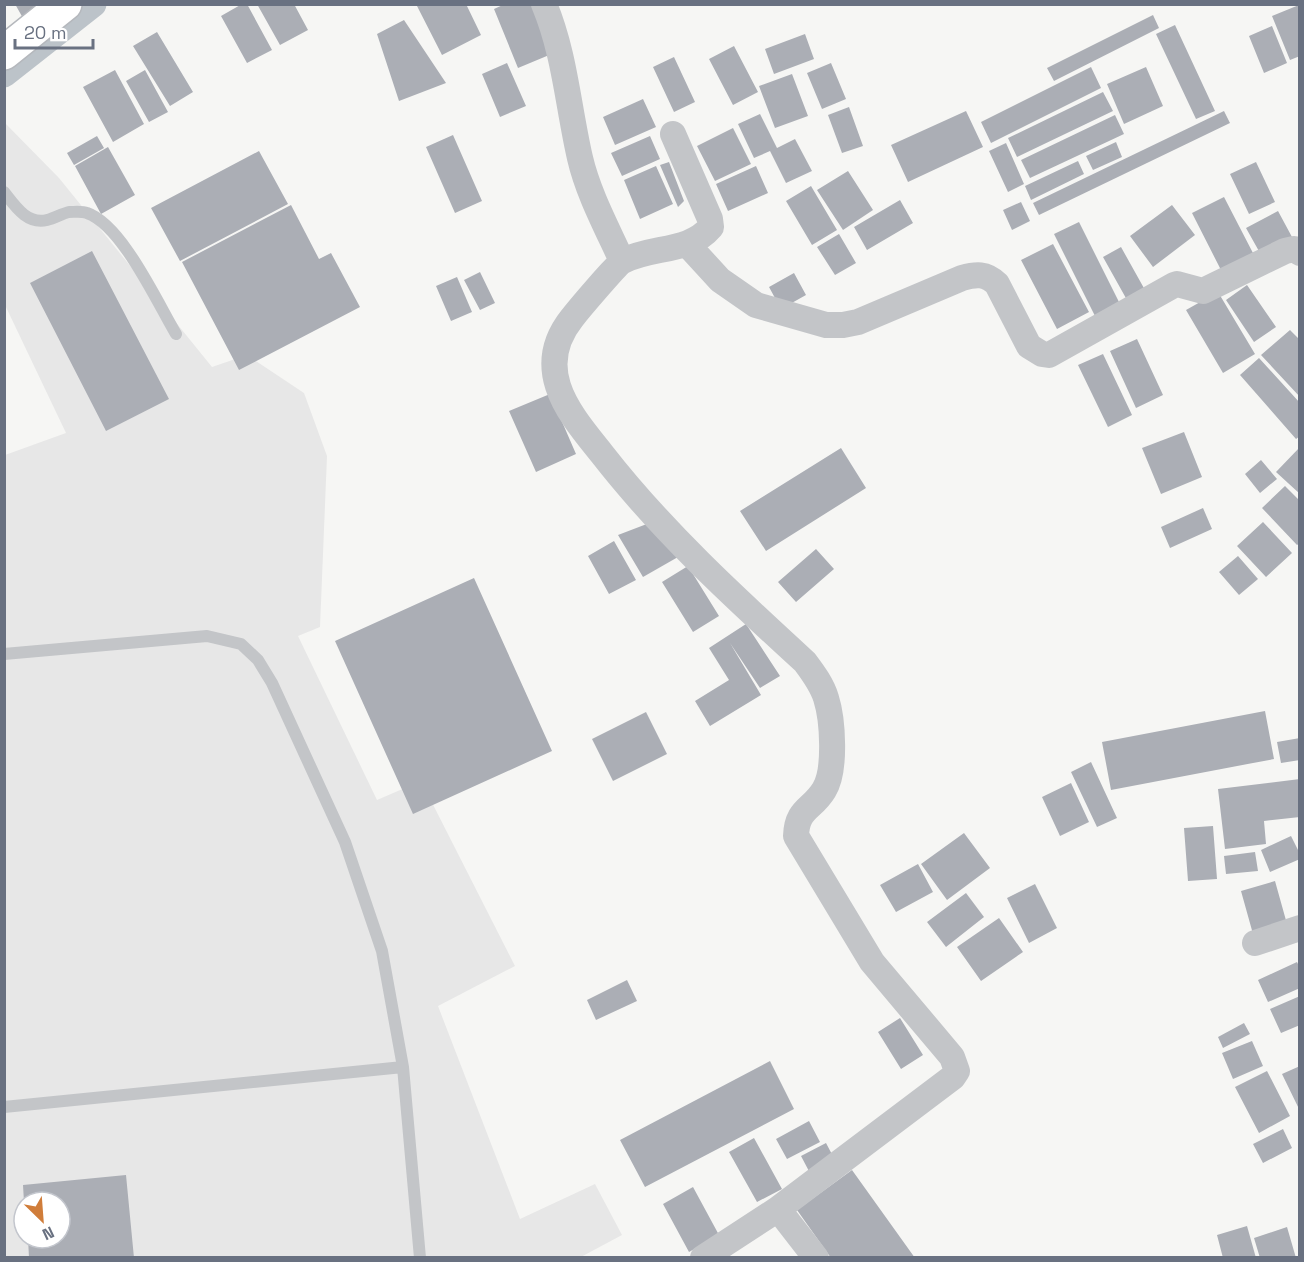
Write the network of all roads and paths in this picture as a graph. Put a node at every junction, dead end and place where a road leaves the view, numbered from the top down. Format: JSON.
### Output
{"nodes":[{"id":1,"x":65,"y":4,"type":"edge"},
{"id":2,"x":544,"y":4,"type":"edge"},
{"id":3,"x":4,"y":53,"type":"edge"},
{"id":4,"x":673,"y":134,"type":"dead end"},
{"id":5,"x":4,"y":192,"type":"edge"},
{"id":6,"x":687,"y":244,"type":"junction"},
{"id":7,"x":1299,"y":253,"type":"edge"},
{"id":8,"x":622,"y":261,"type":"junction"},
{"id":9,"x":176,"y":334,"type":"dead end"},
{"id":10,"x":4,"y":654,"type":"edge"},
{"id":11,"x":1299,"y":928,"type":"edge"},
{"id":12,"x":1255,"y":943,"type":"dead end"},
{"id":13,"x":403,"y":1067,"type":"junction"},
{"id":14,"x":4,"y":1107,"type":"edge"},
{"id":15,"x":778,"y":1209,"type":"junction"},
{"id":16,"x":420,"y":1257,"type":"edge"},
{"id":17,"x":703,"y":1257,"type":"edge"},
{"id":18,"x":816,"y":1257,"type":"edge"}],
"edges":[{"from":1,"to":3,"type":"main road"},
{"from":2,"to":8,"type":"street"},
{"from":4,"to":6,"type":"street"},
{"from":5,"to":9,"type":"lane"},
{"from":6,"to":7,"type":"street"},
{"from":6,"to":8,"type":"street"},
{"from":8,"to":15,"type":"street"},
{"from":10,"to":13,"type":"lane"},
{"from":11,"to":12,"type":"street"},
{"from":13,"to":14,"type":"lane"},
{"from":13,"to":16,"type":"lane"},
{"from":15,"to":17,"type":"street"},
{"from":15,"to":18,"type":"street"}]}
